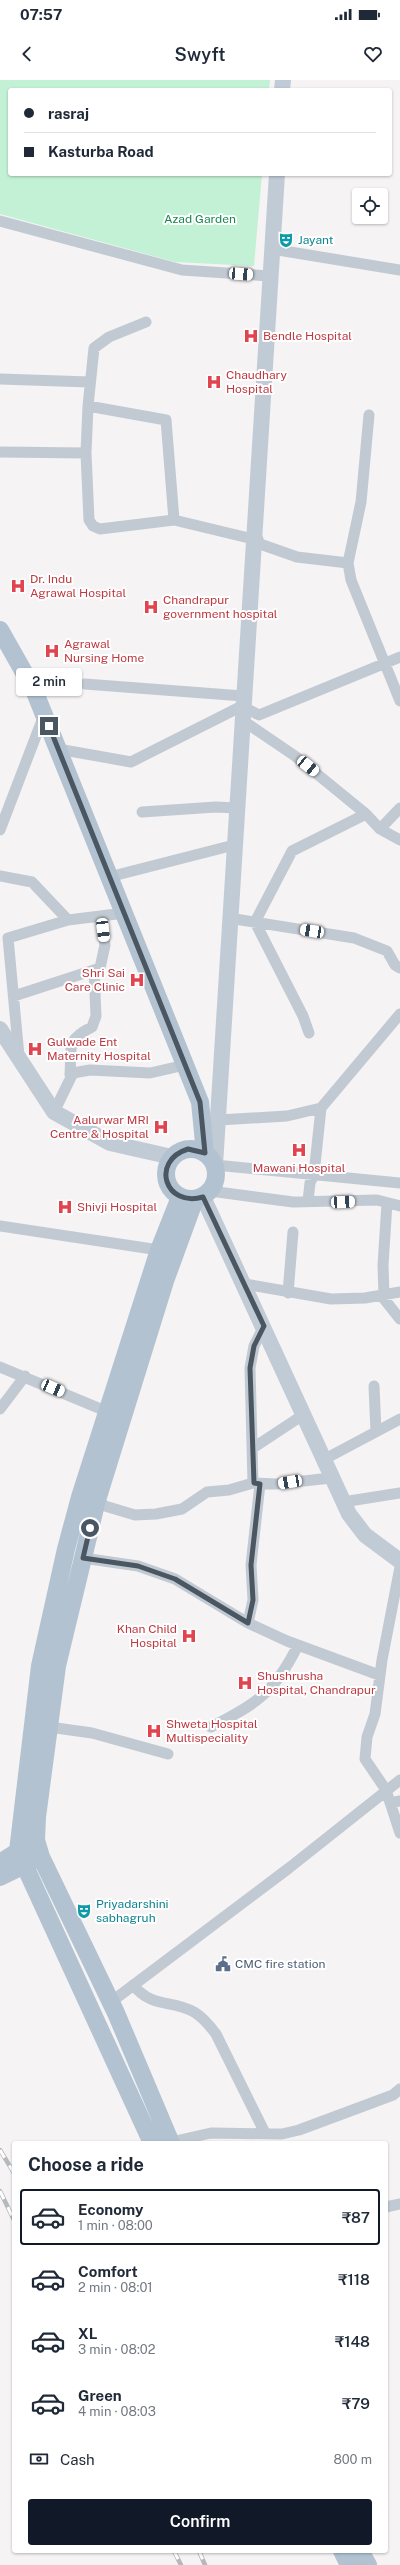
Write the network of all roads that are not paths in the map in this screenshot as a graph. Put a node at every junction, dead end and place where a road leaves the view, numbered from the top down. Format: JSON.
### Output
{"nodes":[{"id":1,"x":277,"y":176,"type":"edge"},
{"id":2,"x":0,"y":221,"type":"edge"},
{"id":3,"x":272,"y":249,"type":"junction"},
{"id":4,"x":400,"y":270,"type":"edge"},
{"id":5,"x":270,"y":276,"type":"junction"},
{"id":6,"x":146,"y":322,"type":"dead end"},
{"id":7,"x":0,"y":379,"type":"edge"},
{"id":8,"x":90,"y":382,"type":"junction"},
{"id":9,"x":88,"y":406,"type":"junction"},
{"id":10,"x":369,"y":415,"type":"dead end"},
{"id":11,"x":0,"y":452,"type":"edge"},
{"id":12,"x":86,"y":453,"type":"junction"},
{"id":13,"x":174,"y":520,"type":"junction"},
{"id":14,"x":254,"y":535,"type":"junction"},
{"id":15,"x":348,"y":563,"type":"junction"},
{"id":16,"x":0,"y":630,"type":"edge"},
{"id":17,"x":400,"y":657,"type":"edge"},
{"id":18,"x":386,"y":663,"type":"junction"},
{"id":19,"x":85,"y":684,"type":"dead end"},
{"id":20,"x":400,"y":701,"type":"edge"},
{"id":21,"x":242,"y":708,"type":"junction"},
{"id":22,"x":44,"y":715,"type":"junction"},
{"id":23,"x":58,"y":749,"type":"junction"},
{"id":24,"x":236,"y":808,"type":"junction"},
{"id":25,"x":400,"y":808,"type":"edge"},
{"id":26,"x":142,"y":812,"type":"dead end"},
{"id":27,"x":366,"y":814,"type":"junction"},
{"id":28,"x":380,"y":829,"type":"junction"},
{"id":29,"x":0,"y":830,"type":"edge"},
{"id":30,"x":400,"y":840,"type":"edge"},
{"id":31,"x":234,"y":845,"type":"junction"},
{"id":32,"x":0,"y":876,"type":"edge"},
{"id":33,"x":109,"y":877,"type":"junction"},
{"id":34,"x":125,"y":913,"type":"junction"},
{"id":35,"x":101,"y":916,"type":"junction"},
{"id":36,"x":229,"y":918,"type":"junction"},
{"id":37,"x":68,"y":920,"type":"junction"},
{"id":38,"x":255,"y":922,"type":"junction"},
{"id":39,"x":4,"y":939,"type":"edge"},
{"id":40,"x":400,"y":953,"type":"edge"},
{"id":41,"x":397,"y":967,"type":"edge"},
{"id":42,"x":94,"y":970,"type":"junction"},
{"id":43,"x":14,"y":996,"type":"junction"},
{"id":44,"x":400,"y":1014,"type":"edge"},
{"id":45,"x":0,"y":1029,"type":"edge"},
{"id":46,"x":308,"y":1033,"type":"dead end"},
{"id":47,"x":19,"y":1058,"type":"junction"},
{"id":48,"x":185,"y":1065,"type":"junction"},
{"id":49,"x":70,"y":1075,"type":"junction"},
{"id":50,"x":321,"y":1108,"type":"junction"},
{"id":51,"x":54,"y":1112,"type":"junction"},
{"id":52,"x":219,"y":1120,"type":"junction"},
{"id":53,"x":172,"y":1157,"type":"junction"},
{"id":54,"x":210,"y":1159,"type":"junction"},
{"id":55,"x":314,"y":1174,"type":"junction"},
{"id":56,"x":400,"y":1183,"type":"edge"},
{"id":57,"x":197,"y":1196,"type":"junction"},
{"id":58,"x":308,"y":1201,"type":"junction"},
{"id":59,"x":387,"y":1203,"type":"junction"},
{"id":60,"x":400,"y":1206,"type":"edge"},
{"id":61,"x":1,"y":1227,"type":"edge"},
{"id":62,"x":293,"y":1232,"type":"dead end"},
{"id":63,"x":159,"y":1250,"type":"junction"},
{"id":64,"x":245,"y":1284,"type":"junction"},
{"id":65,"x":400,"y":1292,"type":"edge"},
{"id":66,"x":288,"y":1294,"type":"junction"},
{"id":67,"x":383,"y":1295,"type":"junction"},
{"id":68,"x":400,"y":1319,"type":"edge"},
{"id":69,"x":264,"y":1326,"type":"junction"},
{"id":70,"x":0,"y":1367,"type":"edge"},
{"id":71,"x":25,"y":1376,"type":"junction"},
{"id":72,"x":374,"y":1386,"type":"dead end"},
{"id":73,"x":0,"y":1409,"type":"edge"},
{"id":74,"x":108,"y":1412,"type":"junction"},
{"id":75,"x":303,"y":1415,"type":"junction"},
{"id":76,"x":400,"y":1419,"type":"edge"},
{"id":77,"x":376,"y":1432,"type":"junction"},
{"id":78,"x":253,"y":1448,"type":"junction"},
{"id":79,"x":323,"y":1460,"type":"junction"},
{"id":80,"x":331,"y":1478,"type":"junction"},
{"id":81,"x":257,"y":1484,"type":"junction"},
{"id":82,"x":400,"y":1493,"type":"edge"},
{"id":83,"x":97,"y":1500,"type":"junction"},
{"id":84,"x":343,"y":1502,"type":"junction"},
{"id":85,"x":83,"y":1558,"type":"junction"},
{"id":86,"x":400,"y":1561,"type":"edge"},
{"id":87,"x":400,"y":1567,"type":"edge"},
{"id":88,"x":248,"y":1623,"type":"junction"},
{"id":89,"x":298,"y":1645,"type":"junction"},
{"id":90,"x":379,"y":1675,"type":"junction"},
{"id":91,"x":49,"y":1727,"type":"junction"},
{"id":92,"x":212,"y":1727,"type":"dead end"},
{"id":93,"x":168,"y":1754,"type":"dead end"},
{"id":94,"x":400,"y":1780,"type":"edge"},
{"id":95,"x":386,"y":1790,"type":"junction"},
{"id":96,"x":395,"y":1802,"type":"edge"},
{"id":97,"x":400,"y":1833,"type":"edge"},
{"id":98,"x":36,"y":1840,"type":"junction"},
{"id":99,"x":41,"y":1857,"type":"junction"},
{"id":100,"x":21,"y":1858,"type":"junction"},
{"id":101,"x":0,"y":1863,"type":"edge"},
{"id":102,"x":0,"y":1877,"type":"edge"},
{"id":103,"x":133,"y":1985,"type":"junction"},
{"id":104,"x":113,"y":2008,"type":"junction"},
{"id":105,"x":97,"y":2023,"type":"junction"},
{"id":106,"x":400,"y":2090,"type":"edge"},
{"id":107,"x":265,"y":2133,"type":"junction"},
{"id":108,"x":284,"y":2138,"type":"edge"},
{"id":109,"x":151,"y":2141,"type":"edge"},
{"id":110,"x":170,"y":2141,"type":"edge"},
{"id":111,"x":179,"y":2141,"type":"edge"},
{"id":112,"x":400,"y":2204,"type":"edge"},
{"id":113,"x":388,"y":2207,"type":"edge"},
{"id":114,"x":343,"y":2553,"type":"edge"},
{"id":115,"x":361,"y":2553,"type":"edge"},
{"id":116,"x":349,"y":2565,"type":"edge"},
{"id":117,"x":368,"y":2565,"type":"edge"}],
"edges":[{"from":1,"to":3,"type":"main road"},
{"from":2,"to":5,"type":"street"},
{"from":3,"to":4,"type":"street"},
{"from":3,"to":5,"type":"main road"},
{"from":5,"to":14,"type":"main road"},
{"from":6,"to":8,"type":"street"},
{"from":7,"to":8,"type":"street"},
{"from":8,"to":9,"type":"street"},
{"from":9,"to":12,"type":"street"},
{"from":9,"to":13,"type":"street"},
{"from":10,"to":15,"type":"street"},
{"from":11,"to":12,"type":"street"},
{"from":12,"to":13,"type":"street"},
{"from":13,"to":14,"type":"street"},
{"from":14,"to":15,"type":"street"},
{"from":14,"to":21,"type":"main road"},
{"from":15,"to":18,"type":"street"},
{"from":16,"to":22,"type":"main road"},
{"from":17,"to":18,"type":"street"},
{"from":18,"to":20,"type":"street"},
{"from":18,"to":21,"type":"street"},
{"from":19,"to":21,"type":"street"},
{"from":21,"to":23,"type":"street"},
{"from":21,"to":24,"type":"main road"},
{"from":21,"to":27,"type":"street"},
{"from":22,"to":23,"type":"main road"},
{"from":22,"to":29,"type":"street"},
{"from":23,"to":33,"type":"main road"},
{"from":24,"to":26,"type":"street"},
{"from":24,"to":31,"type":"main road"},
{"from":25,"to":28,"type":"street"},
{"from":27,"to":28,"type":"street"},
{"from":27,"to":38,"type":"street"},
{"from":28,"to":30,"type":"street"},
{"from":31,"to":33,"type":"street"},
{"from":31,"to":36,"type":"main road"},
{"from":32,"to":37,"type":"street"},
{"from":33,"to":34,"type":"main road"},
{"from":34,"to":35,"type":"street"},
{"from":34,"to":48,"type":"main road"},
{"from":35,"to":37,"type":"street"},
{"from":35,"to":42,"type":"street"},
{"from":36,"to":38,"type":"street"},
{"from":36,"to":52,"type":"main road"},
{"from":37,"to":39,"type":"street"},
{"from":38,"to":41,"type":"street"},
{"from":38,"to":46,"type":"street"},
{"from":39,"to":43,"type":"street"},
{"from":40,"to":41,"type":"street"},
{"from":42,"to":43,"type":"street"},
{"from":42,"to":49,"type":"street"},
{"from":43,"to":47,"type":"street"},
{"from":44,"to":50,"type":"street"},
{"from":45,"to":47,"type":"main road"},
{"from":47,"to":51,"type":"main road"},
{"from":48,"to":49,"type":"street"},
{"from":48,"to":54,"type":"main road"},
{"from":49,"to":51,"type":"street"},
{"from":50,"to":52,"type":"street"},
{"from":50,"to":55,"type":"street"},
{"from":51,"to":53,"type":"main road"},
{"from":52,"to":54,"type":"main road"},
{"from":53,"to":54,"type":"main road"},
{"from":53,"to":57,"type":"main road"},
{"from":54,"to":55,"type":"street"},
{"from":54,"to":57,"type":"main road"},
{"from":55,"to":56,"type":"street"},
{"from":55,"to":58,"type":"street"},
{"from":57,"to":58,"type":"street"},
{"from":57,"to":63,"type":"main road"},
{"from":57,"to":64,"type":"main road"},
{"from":57,"to":83,"type":"main road"},
{"from":58,"to":59,"type":"street"},
{"from":59,"to":60,"type":"street"},
{"from":59,"to":67,"type":"street"},
{"from":61,"to":63,"type":"street"},
{"from":62,"to":66,"type":"street"},
{"from":63,"to":74,"type":"main road"},
{"from":64,"to":66,"type":"street"},
{"from":64,"to":69,"type":"main road"},
{"from":65,"to":67,"type":"street"},
{"from":66,"to":67,"type":"street"},
{"from":67,"to":68,"type":"street"},
{"from":69,"to":75,"type":"main road"},
{"from":69,"to":78,"type":"street"},
{"from":70,"to":71,"type":"street"},
{"from":71,"to":73,"type":"street"},
{"from":71,"to":74,"type":"street"},
{"from":72,"to":77,"type":"street"},
{"from":74,"to":100,"type":"main road"},
{"from":75,"to":78,"type":"street"},
{"from":75,"to":79,"type":"main road"},
{"from":76,"to":77,"type":"street"},
{"from":77,"to":79,"type":"street"},
{"from":78,"to":81,"type":"street"},
{"from":79,"to":80,"type":"main road"},
{"from":80,"to":81,"type":"street"},
{"from":80,"to":84,"type":"main road"},
{"from":81,"to":83,"type":"street"},
{"from":81,"to":88,"type":"street"},
{"from":82,"to":84,"type":"street"},
{"from":83,"to":85,"type":"main road"},
{"from":84,"to":86,"type":"main road"},
{"from":85,"to":88,"type":"street"},
{"from":85,"to":91,"type":"main road"},
{"from":87,"to":90,"type":"street"},
{"from":88,"to":89,"type":"street"},
{"from":89,"to":90,"type":"street"},
{"from":89,"to":92,"type":"street"},
{"from":90,"to":95,"type":"street"},
{"from":91,"to":93,"type":"street"},
{"from":91,"to":98,"type":"main road"},
{"from":94,"to":95,"type":"street"},
{"from":95,"to":96,"type":"street"},
{"from":95,"to":103,"type":"street"},
{"from":96,"to":97,"type":"street"},
{"from":98,"to":99,"type":"main road"},
{"from":98,"to":100,"type":"main road"},
{"from":99,"to":100,"type":"main road"},
{"from":99,"to":104,"type":"main road"},
{"from":100,"to":101,"type":"main road"},
{"from":100,"to":102,"type":"main road"},
{"from":100,"to":105,"type":"main road"},
{"from":103,"to":104,"type":"street"},
{"from":103,"to":107,"type":"street"},
{"from":104,"to":105,"type":"main road"},
{"from":104,"to":110,"type":"main road"},
{"from":105,"to":109,"type":"main road"},
{"from":106,"to":108,"type":"street"},
{"from":107,"to":108,"type":"street"},
{"from":107,"to":111,"type":"street"},
{"from":112,"to":113,"type":"street"},
{"from":114,"to":116,"type":"main road"},
{"from":115,"to":117,"type":"main road"}]}
